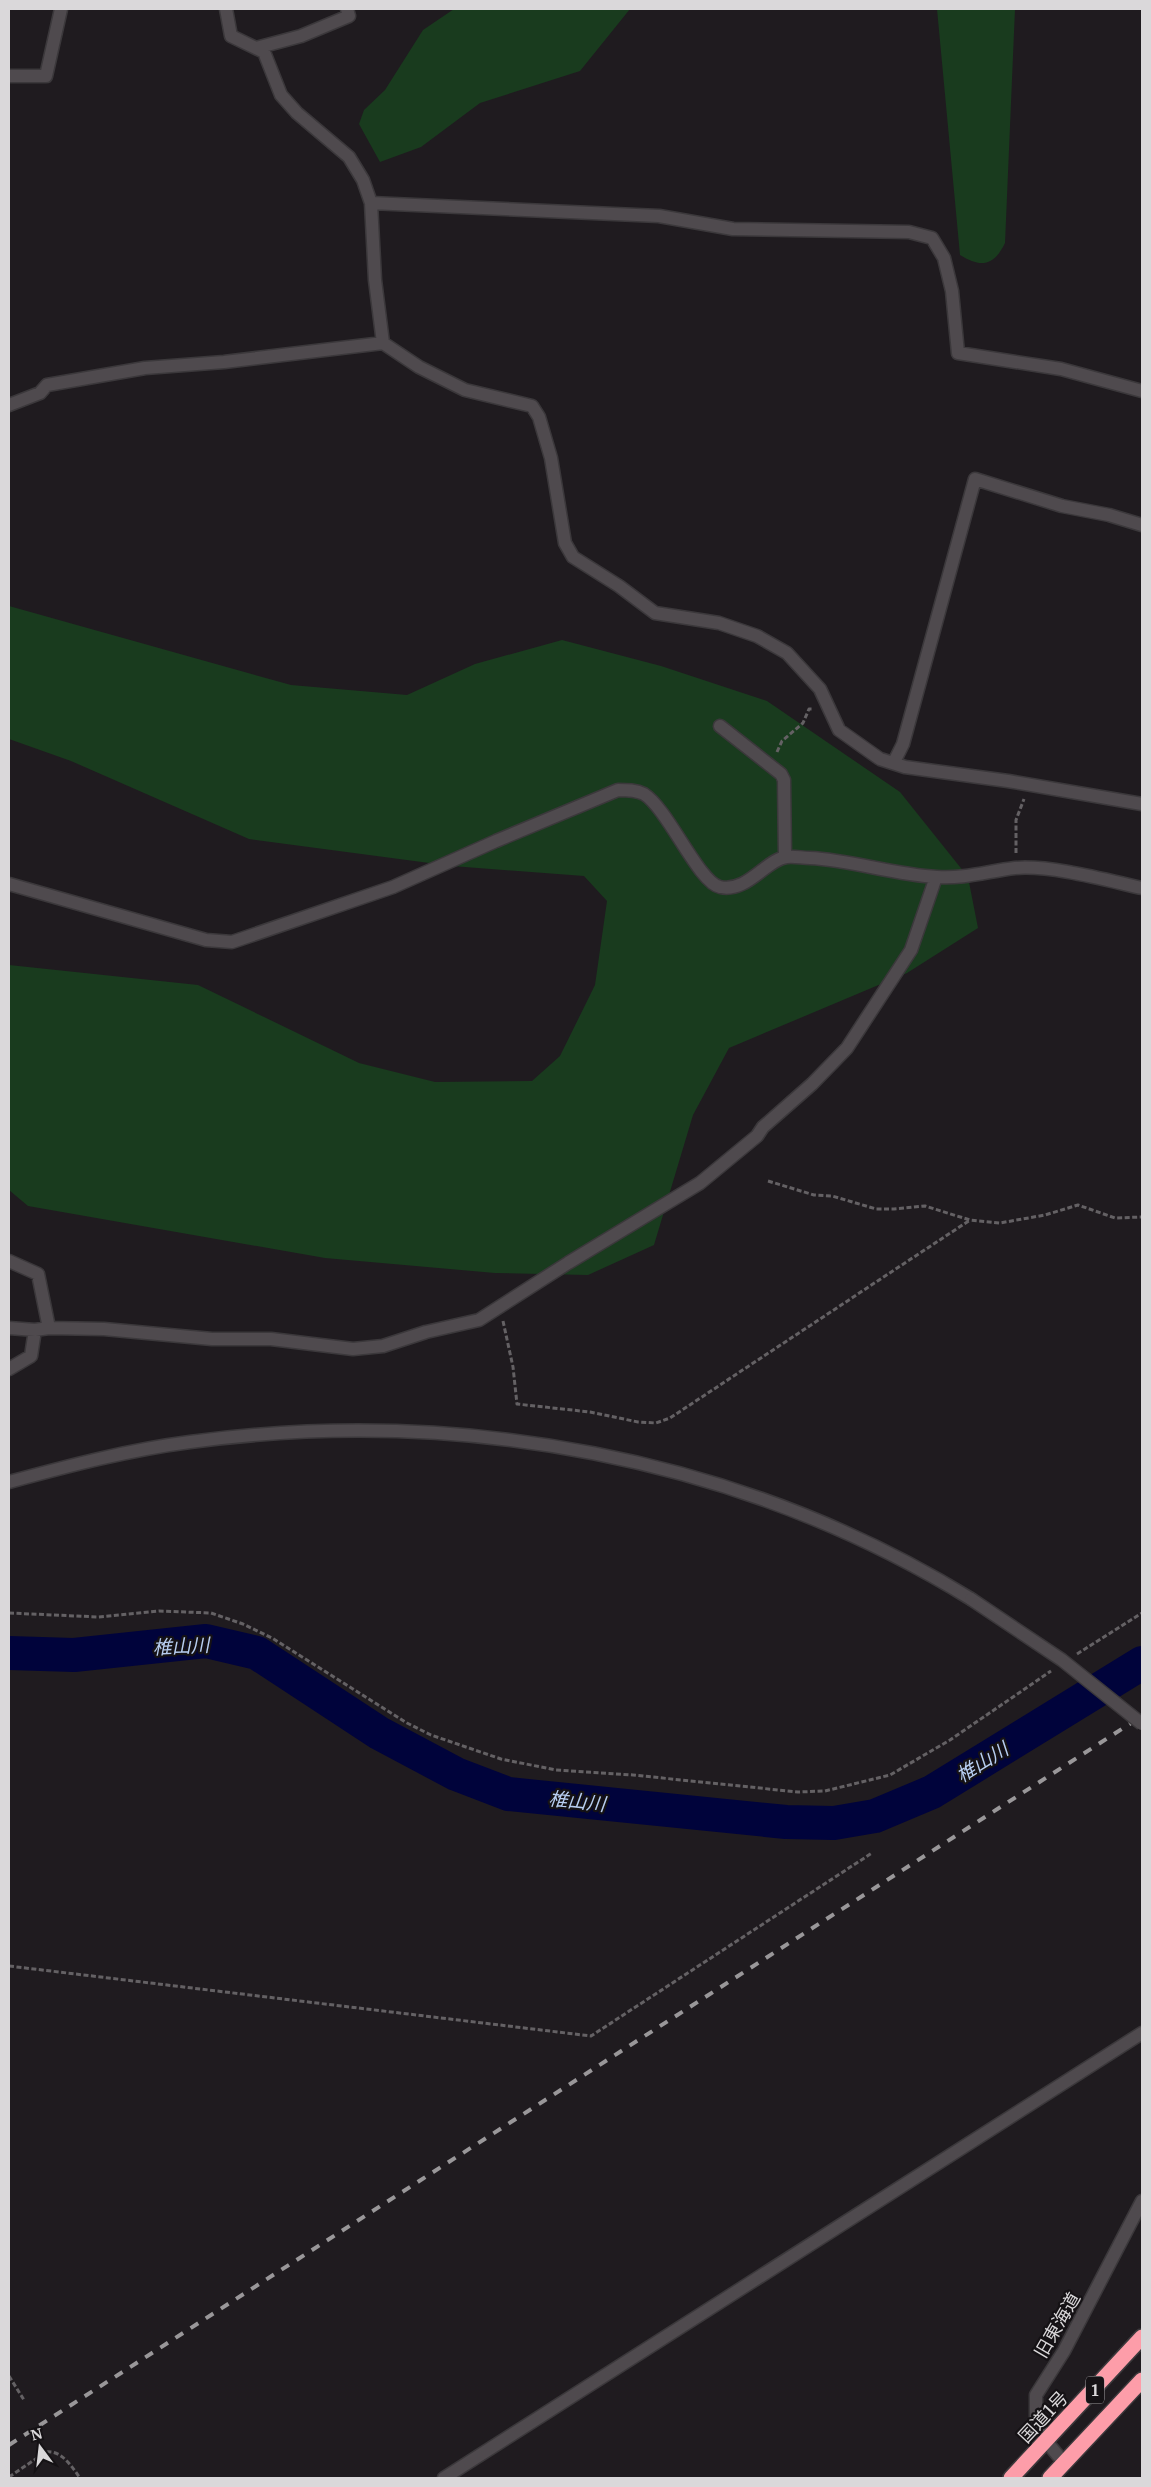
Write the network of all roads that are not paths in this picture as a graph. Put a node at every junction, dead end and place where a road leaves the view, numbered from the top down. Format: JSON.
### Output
{"nodes":[{"id":1,"x":61,"y":9,"type":"edge"},
{"id":2,"x":226,"y":9,"type":"edge"},
{"id":3,"x":347,"y":9,"type":"edge"},
{"id":4,"x":256,"y":48,"type":"junction"},
{"id":5,"x":9,"y":76,"type":"edge"},
{"id":6,"x":371,"y":202,"type":"junction"},
{"id":7,"x":383,"y":343,"type":"junction"},
{"id":8,"x":1142,"y":391,"type":"edge"},
{"id":9,"x":9,"y":404,"type":"edge"},
{"id":10,"x":1142,"y":525,"type":"edge"},
{"id":11,"x":720,"y":726,"type":"dead end"},
{"id":12,"x":894,"y":762,"type":"junction"},
{"id":13,"x":1142,"y":804,"type":"edge"},
{"id":14,"x":785,"y":857,"type":"junction"},
{"id":15,"x":936,"y":877,"type":"junction"},
{"id":16,"x":9,"y":884,"type":"edge"},
{"id":17,"x":1142,"y":888,"type":"edge"},
{"id":18,"x":9,"y":1261,"type":"edge"},
{"id":19,"x":9,"y":1328,"type":"edge"},
{"id":20,"x":49,"y":1328,"type":"junction"},
{"id":21,"x":35,"y":1330,"type":"junction"},
{"id":22,"x":9,"y":1369,"type":"edge"},
{"id":23,"x":9,"y":1482,"type":"edge"},
{"id":24,"x":1142,"y":1724,"type":"edge"},
{"id":25,"x":1142,"y":2033,"type":"edge"},
{"id":26,"x":1142,"y":2201,"type":"edge"},
{"id":27,"x":1142,"y":2337,"type":"edge"},
{"id":28,"x":1142,"y":2380,"type":"edge"},
{"id":29,"x":1046,"y":2441,"type":"junction"},
{"id":30,"x":1065,"y":2464,"type":"junction"},
{"id":31,"x":444,"y":2478,"type":"edge"},
{"id":32,"x":1011,"y":2478,"type":"edge"},
{"id":33,"x":1050,"y":2478,"type":"edge"}],
"edges":[{"from":1,"to":5,"type":"street"},
{"from":2,"to":4,"type":"street"},
{"from":3,"to":4,"type":"street"},
{"from":4,"to":6,"type":"street"},
{"from":6,"to":7,"type":"street"},
{"from":6,"to":8,"type":"street"},
{"from":7,"to":9,"type":"street"},
{"from":7,"to":12,"type":"street"},
{"from":10,"to":12,"type":"street"},
{"from":11,"to":14,"type":"street"},
{"from":12,"to":13,"type":"street"},
{"from":14,"to":15,"type":"street"},
{"from":14,"to":16,"type":"street"},
{"from":15,"to":17,"type":"street"},
{"from":15,"to":20,"type":"street"},
{"from":18,"to":20,"type":"street"},
{"from":19,"to":21,"type":"street"},
{"from":20,"to":21,"type":"street"},
{"from":21,"to":22,"type":"street"},
{"from":23,"to":24,"type":"street","bridge":true},
{"from":25,"to":31,"type":"street"},
{"from":26,"to":29,"type":"street","name":"旧東海道"},
{"from":27,"to":29,"type":"highway","name":"国道1号","number":"1"},
{"from":28,"to":30,"type":"highway","number":"1"},
{"from":29,"to":30,"type":"street","name":"旧東海道"},
{"from":29,"to":32,"type":"highway","name":"国道1号","number":"1"},
{"from":30,"to":33,"type":"highway","number":"1"}]}
